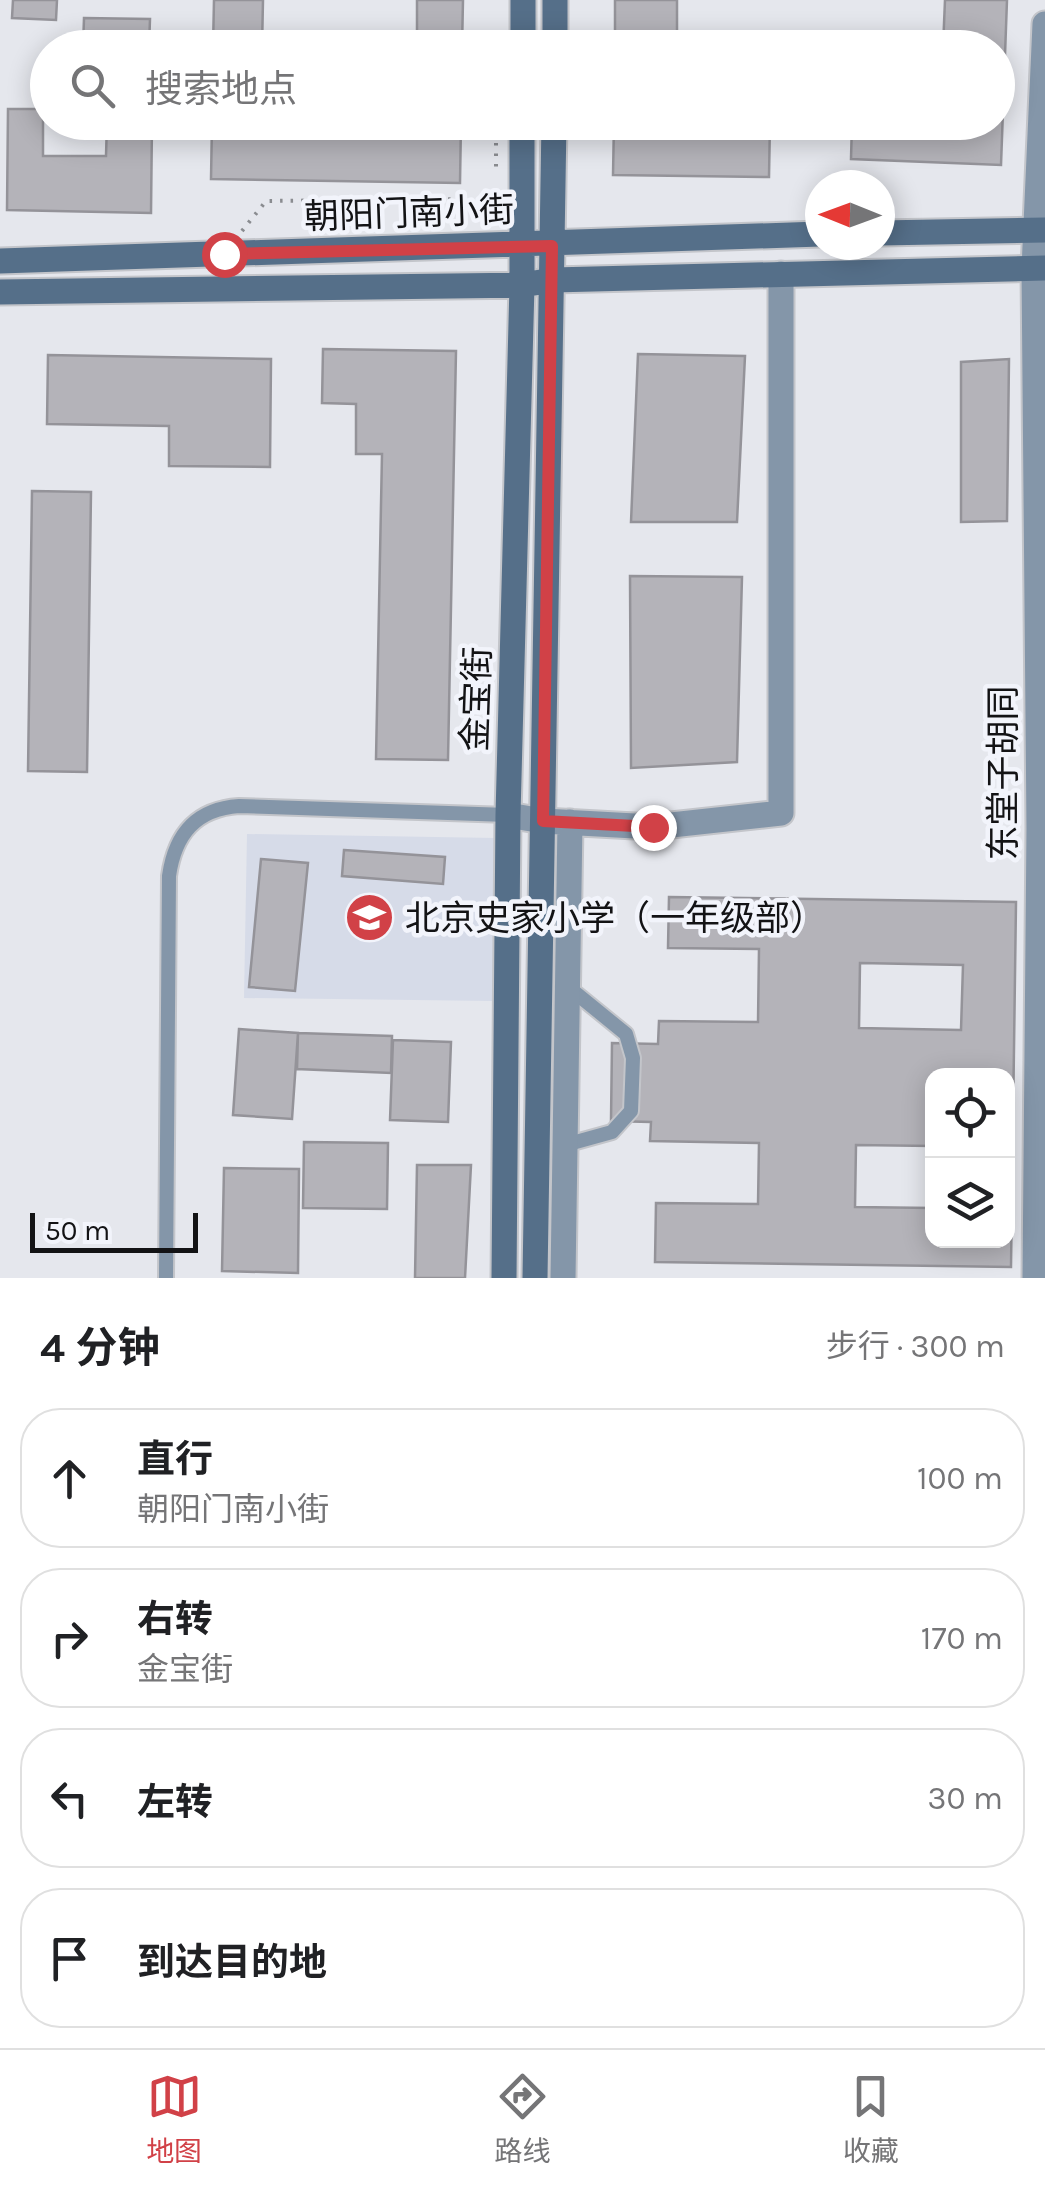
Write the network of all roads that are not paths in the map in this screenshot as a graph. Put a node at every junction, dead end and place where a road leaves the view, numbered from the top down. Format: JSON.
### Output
{"nodes":[{"id":1,"x":523,"y":0,"type":"edge"},
{"id":2,"x":556,"y":0,"type":"edge"},
{"id":3,"x":1045,"y":24,"type":"edge"},
{"id":4,"x":523,"y":30,"type":"edge"},
{"id":5,"x":555,"y":30,"type":"edge"},
{"id":6,"x":1044,"y":54,"type":"edge"},
{"id":7,"x":522,"y":140,"type":"edge"},
{"id":8,"x":554,"y":140,"type":"edge"},
{"id":9,"x":1041,"y":231,"type":"edge"},
{"id":10,"x":895,"y":233,"type":"edge"},
{"id":11,"x":805,"y":235,"type":"edge"},
{"id":12,"x":522,"y":244,"type":"junction"},
{"id":13,"x":552,"y":246,"type":"junction"},
{"id":14,"x":0,"y":261,"type":"edge"},
{"id":15,"x":1039,"y":269,"type":"edge"},
{"id":16,"x":781,"y":274,"type":"junction"},
{"id":17,"x":553,"y":280,"type":"junction"},
{"id":18,"x":522,"y":285,"type":"junction"},
{"id":19,"x":0,"y":292,"type":"edge"},
{"id":20,"x":508,"y":815,"type":"junction"},
{"id":21,"x":543,"y":821,"type":"junction"},
{"id":22,"x":570,"y":822,"type":"junction"},
{"id":23,"x":1042,"y":828,"type":"edge"},
{"id":24,"x":567,"y":986,"type":"junction"},
{"id":25,"x":565,"y":1145,"type":"junction"},
{"id":26,"x":166,"y":1278,"type":"edge"},
{"id":27,"x":504,"y":1278,"type":"edge"},
{"id":28,"x":535,"y":1278,"type":"edge"},
{"id":29,"x":562,"y":1278,"type":"edge"},
{"id":30,"x":1035,"y":1278,"type":"edge"}],
"edges":[{"from":1,"to":4,"type":"main road"},
{"from":2,"to":5,"type":"main road"},
{"from":3,"to":6,"type":"street","name":"东堂子胡同"},
{"from":6,"to":9,"type":"street","name":"东堂子胡同"},
{"from":7,"to":12,"type":"main road","name":"金宝街"},
{"from":8,"to":13,"type":"main road","name":"金宝街"},
{"from":9,"to":10,"type":"main road"},
{"from":9,"to":15,"type":"street","name":"东堂子胡同"},
{"from":11,"to":13,"type":"main road","name":"朝阳门南小街"},
{"from":12,"to":13,"type":"main road","name":"朝阳门南小街"},
{"from":12,"to":14,"type":"main road","name":"朝阳门南小街"},
{"from":12,"to":18,"type":"main road","name":"金宝街"},
{"from":13,"to":17,"type":"main road","name":"金宝街"},
{"from":15,"to":16,"type":"main road","name":"朝阳门南小街"},
{"from":15,"to":23,"type":"street","name":"东堂子胡同"},
{"from":16,"to":17,"type":"main road","name":"朝阳门南小街"},
{"from":16,"to":22,"type":"street"},
{"from":17,"to":18,"type":"main road","name":"朝阳门南小街"},
{"from":17,"to":21,"type":"main road","name":"金宝街"},
{"from":18,"to":19,"type":"main road","name":"朝阳门南小街"},
{"from":18,"to":20,"type":"main road","name":"金宝街"},
{"from":20,"to":21,"type":"street"},
{"from":20,"to":26,"type":"lane"},
{"from":20,"to":27,"type":"main road","name":"金宝街"},
{"from":21,"to":22,"type":"street"},
{"from":21,"to":28,"type":"main road","name":"金宝街"},
{"from":22,"to":24,"type":"street"},
{"from":23,"to":30,"type":"street","name":"东堂子胡同"},
{"from":24,"to":25,"type":"street"},
{"from":24,"to":25,"type":"lane"},
{"from":25,"to":29,"type":"street"}]}
